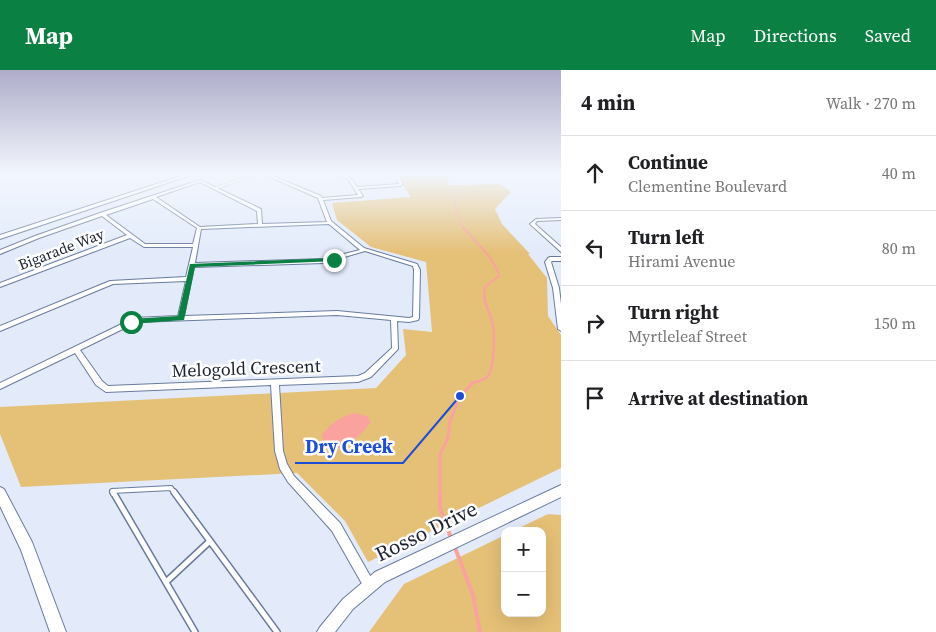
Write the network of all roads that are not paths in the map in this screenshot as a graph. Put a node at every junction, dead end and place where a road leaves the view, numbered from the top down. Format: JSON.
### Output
{"nodes":[{"id":1,"x":112,"y":200,"type":"edge"},
{"id":2,"x":143,"y":200,"type":"edge"},
{"id":3,"x":158,"y":200,"type":"edge"},
{"id":4,"x":240,"y":200,"type":"edge"},
{"id":5,"x":322,"y":200,"type":"edge"},
{"id":6,"x":102,"y":214,"type":"junction"},
{"id":7,"x":561,"y":219,"type":"edge"},
{"id":8,"x":330,"y":223,"type":"junction"},
{"id":9,"x":260,"y":226,"type":"junction"},
{"id":10,"x":200,"y":228,"type":"junction"},
{"id":11,"x":130,"y":236,"type":"junction"},
{"id":12,"x":0,"y":237,"type":"edge"},
{"id":13,"x":196,"y":245,"type":"junction"},
{"id":14,"x":364,"y":250,"type":"junction"},
{"id":15,"x":561,"y":250,"type":"edge"},
{"id":16,"x":0,"y":252,"type":"edge"},
{"id":17,"x":561,"y":259,"type":"edge"},
{"id":18,"x":192,"y":265,"type":"junction"},
{"id":19,"x":189,"y":280,"type":"junction"},
{"id":20,"x":0,"y":285,"type":"edge"},
{"id":21,"x":181,"y":318,"type":"junction"},
{"id":22,"x":394,"y":318,"type":"junction"},
{"id":23,"x":0,"y":329,"type":"edge"},
{"id":24,"x":561,"y":329,"type":"edge"},
{"id":25,"x":76,"y":349,"type":"junction"},
{"id":26,"x":276,"y":382,"type":"junction"},
{"id":27,"x":0,"y":386,"type":"edge"},
{"id":28,"x":561,"y":491,"type":"edge"},
{"id":29,"x":0,"y":492,"type":"edge"},
{"id":30,"x":210,"y":541,"type":"junction"},
{"id":31,"x":166,"y":582,"type":"junction"},
{"id":32,"x":368,"y":585,"type":"junction"},
{"id":33,"x":58,"y":632,"type":"edge"},
{"id":34,"x":195,"y":632,"type":"edge"},
{"id":35,"x":277,"y":632,"type":"edge"},
{"id":36,"x":325,"y":632,"type":"edge"}],
"edges":[{"from":1,"to":12,"type":"street"},
{"from":2,"to":6,"type":"street"},
{"from":3,"to":10,"type":"street"},
{"from":4,"to":9,"type":"street"},
{"from":5,"to":8,"type":"street"},
{"from":6,"to":11,"type":"street","name":"Bigarade Way"},
{"from":6,"to":16,"type":"street"},
{"from":7,"to":15,"type":"street"},
{"from":8,"to":9,"type":"street"},
{"from":8,"to":14,"type":"street"},
{"from":9,"to":10,"type":"street"},
{"from":10,"to":13,"type":"street"},
{"from":11,"to":13,"type":"street","name":"Bigarade Way"},
{"from":11,"to":20,"type":"street","name":"Bigarade Way"},
{"from":13,"to":18,"type":"street"},
{"from":14,"to":18,"type":"street"},
{"from":14,"to":22,"type":"street"},
{"from":17,"to":24,"type":"street"},
{"from":18,"to":19,"type":"street"},
{"from":19,"to":21,"type":"street"},
{"from":19,"to":23,"type":"street"},
{"from":21,"to":22,"type":"street"},
{"from":21,"to":25,"type":"street"},
{"from":22,"to":26,"type":"street","name":"Melogold Crescent"},
{"from":25,"to":26,"type":"street","name":"Melogold Crescent"},
{"from":25,"to":27,"type":"street"},
{"from":26,"to":32,"type":"street"},
{"from":28,"to":32,"type":"street","name":"Rosso Drive"},
{"from":29,"to":33,"type":"street"},
{"from":30,"to":31,"type":"lane"},
{"from":30,"to":31,"type":"lane"},
{"from":30,"to":35,"type":"lane"},
{"from":31,"to":34,"type":"lane"},
{"from":32,"to":36,"type":"street","name":"Rosso Drive"}]}
